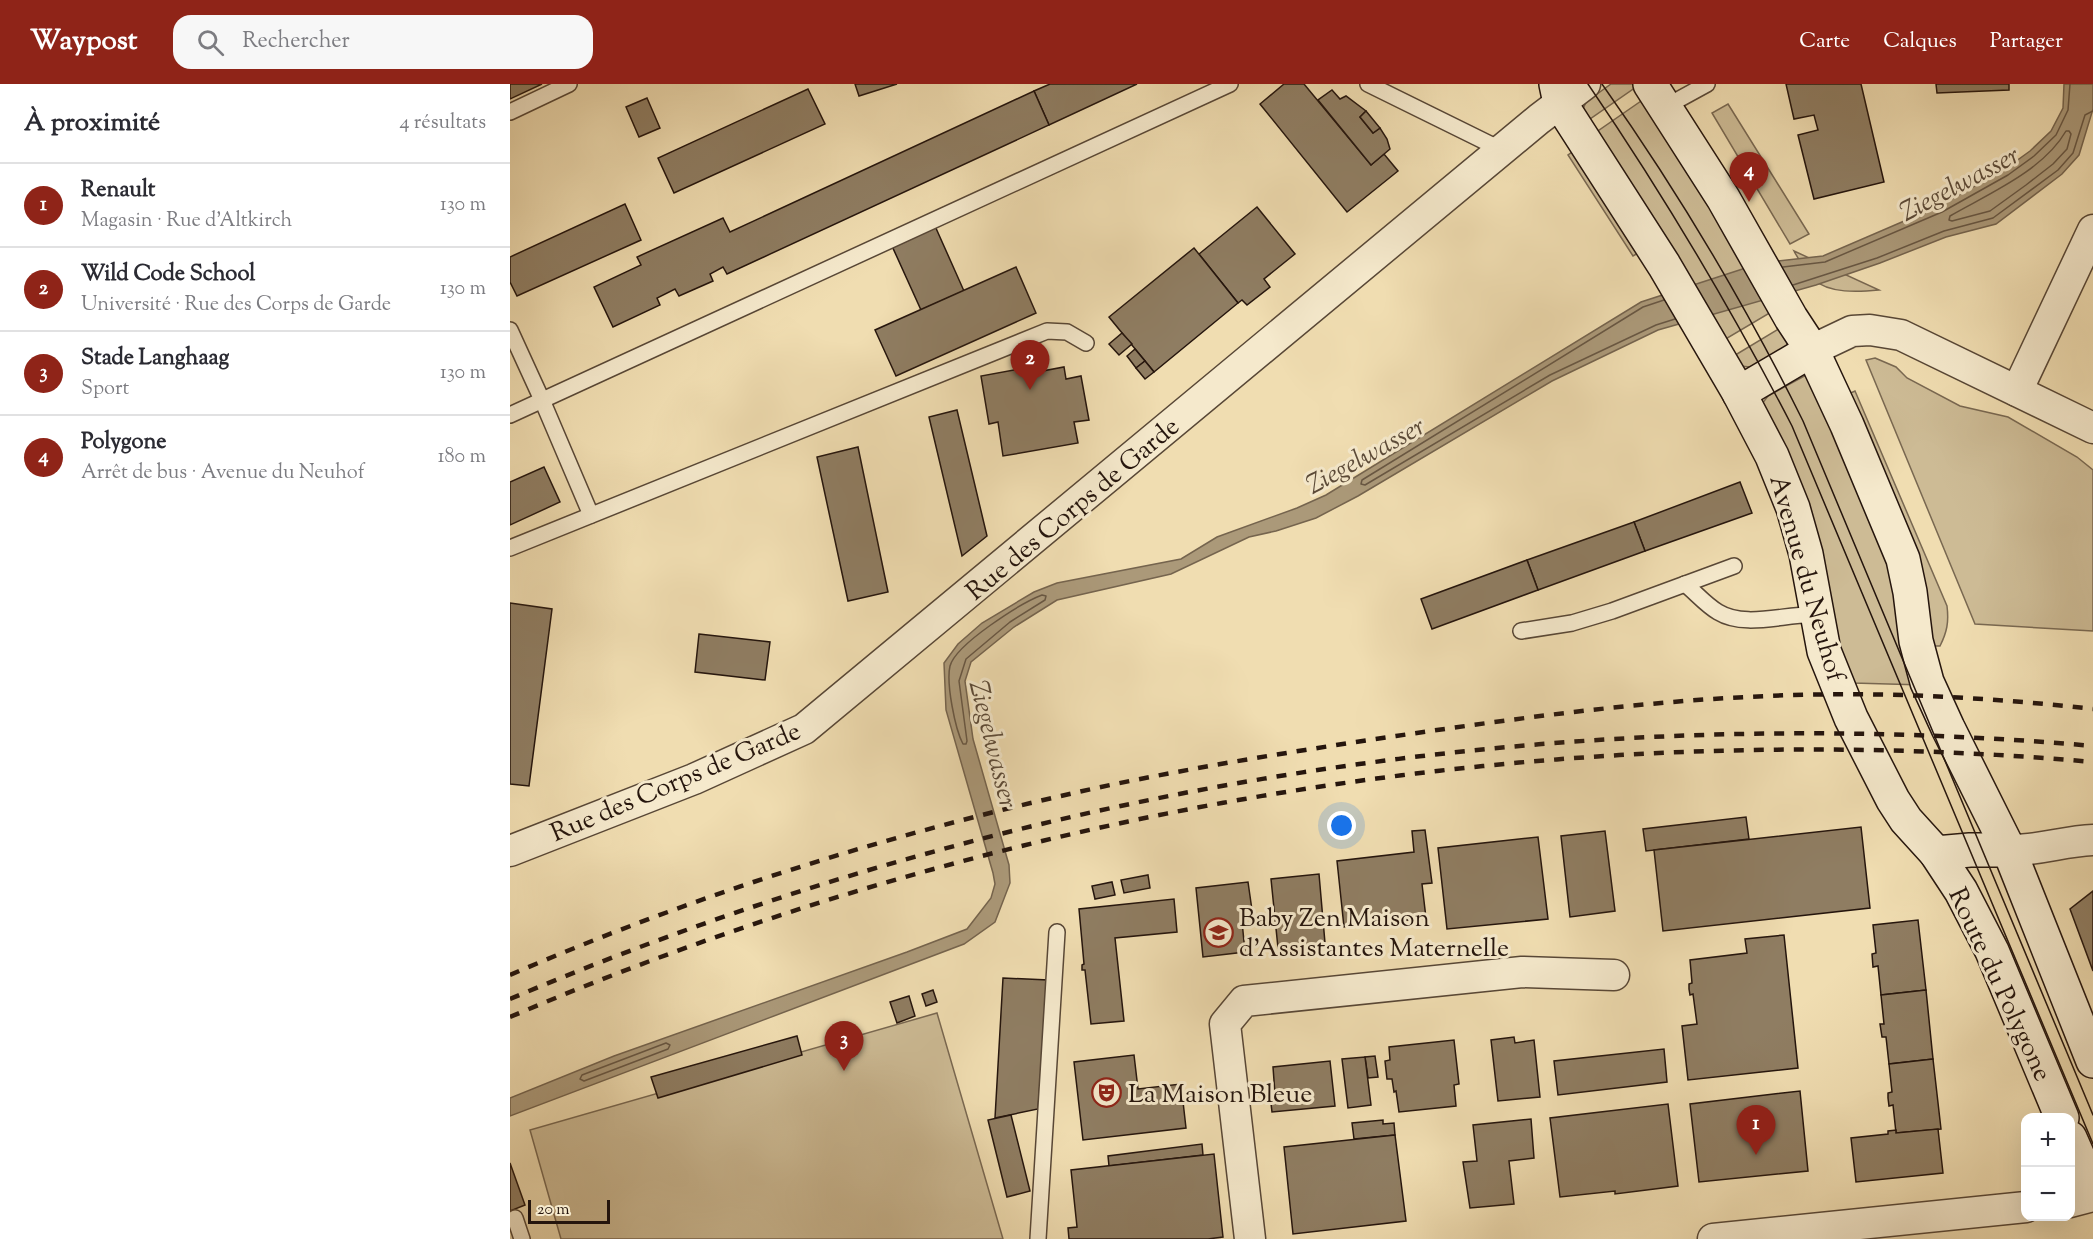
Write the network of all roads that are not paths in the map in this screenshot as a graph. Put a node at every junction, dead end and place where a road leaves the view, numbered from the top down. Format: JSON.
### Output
{"nodes":[{"id":1,"x":569,"y":84,"type":"edge"},
{"id":2,"x":1230,"y":84,"type":"edge"},
{"id":3,"x":1368,"y":84,"type":"edge"},
{"id":4,"x":1707,"y":84,"type":"edge"},
{"id":5,"x":1567,"y":90,"type":"edge"},
{"id":6,"x":1658,"y":96,"type":"edge"},
{"id":7,"x":510,"y":112,"type":"edge"},
{"id":8,"x":1502,"y":150,"type":"junction"},
{"id":9,"x":2093,"y":230,"type":"edge"},
{"id":10,"x":510,"y":330,"type":"edge"},
{"id":11,"x":1086,"y":343,"type":"dead end"},
{"id":12,"x":1812,"y":350,"type":"junction"},
{"id":13,"x":2017,"y":392,"type":"junction"},
{"id":14,"x":1739,"y":393,"type":"junction"},
{"id":15,"x":542,"y":400,"type":"junction"},
{"id":16,"x":510,"y":415,"type":"edge"},
{"id":17,"x":2093,"y":428,"type":"edge"},
{"id":18,"x":591,"y":515,"type":"junction"},
{"id":19,"x":510,"y":548,"type":"edge"},
{"id":20,"x":1734,"y":566,"type":"dead end"},
{"id":21,"x":1685,"y":584,"type":"junction"},
{"id":22,"x":1817,"y":615,"type":"junction"},
{"id":23,"x":1521,"y":631,"type":"dead end"},
{"id":24,"x":2093,"y":840,"type":"edge"},
{"id":25,"x":2009,"y":850,"type":"junction"},
{"id":26,"x":510,"y":851,"type":"edge"},
{"id":27,"x":1936,"y":853,"type":"junction"},
{"id":28,"x":1057,"y":932,"type":"dead end"},
{"id":29,"x":1614,"y":975,"type":"dead end"},
{"id":30,"x":2093,"y":1060,"type":"edge"},
{"id":31,"x":2060,"y":1113,"type":"edge"},
{"id":32,"x":2075,"y":1149,"type":"edge"},
{"id":33,"x":2093,"y":1190,"type":"edge"},
{"id":34,"x":2093,"y":1196,"type":"edge"},
{"id":35,"x":2075,"y":1201,"type":"edge"},
{"id":36,"x":2021,"y":1207,"type":"edge"},
{"id":37,"x":515,"y":1218,"type":"dead end"},
{"id":38,"x":522,"y":1239,"type":"edge"},
{"id":39,"x":1038,"y":1239,"type":"edge"},
{"id":40,"x":1250,"y":1239,"type":"edge"},
{"id":41,"x":1713,"y":1239,"type":"edge"}],
"edges":[{"from":1,"to":7,"type":"lane"},
{"from":2,"to":15,"type":"lane"},
{"from":3,"to":8,"type":"lane"},
{"from":4,"to":6,"type":"lane"},
{"from":5,"to":8,"type":"street","name":"Rue des Corps de Garde"},
{"from":5,"to":14,"type":"street","name":"Avenue du Neuhof"},
{"from":6,"to":12,"type":"street"},
{"from":8,"to":26,"type":"street","name":"Rue des Corps de Garde"},
{"from":9,"to":13,"type":"street"},
{"from":10,"to":15,"type":"lane"},
{"from":11,"to":18,"type":"lane"},
{"from":12,"to":13,"type":"street"},
{"from":12,"to":14,"type":"street"},
{"from":12,"to":25,"type":"street","name":"Route du Polygone"},
{"from":13,"to":17,"type":"street"},
{"from":14,"to":22,"type":"street","name":"Avenue du Neuhof"},
{"from":15,"to":16,"type":"lane"},
{"from":15,"to":18,"type":"lane"},
{"from":18,"to":19,"type":"lane"},
{"from":20,"to":21,"type":"lane"},
{"from":21,"to":22,"type":"lane"},
{"from":21,"to":23,"type":"lane"},
{"from":22,"to":27,"type":"street","name":"Avenue du Neuhof"},
{"from":24,"to":25,"type":"street"},
{"from":25,"to":27,"type":"street","name":"Route du Polygone"},
{"from":25,"to":30,"type":"street","name":"Route du Polygone"},
{"from":27,"to":31,"type":"street","name":"Route du Polygone"},
{"from":28,"to":39,"type":"lane"},
{"from":29,"to":40,"type":"street"},
{"from":32,"to":33,"type":"street"},
{"from":34,"to":35,"type":"street"},
{"from":36,"to":41,"type":"street"},
{"from":37,"to":38,"type":"lane"}]}
